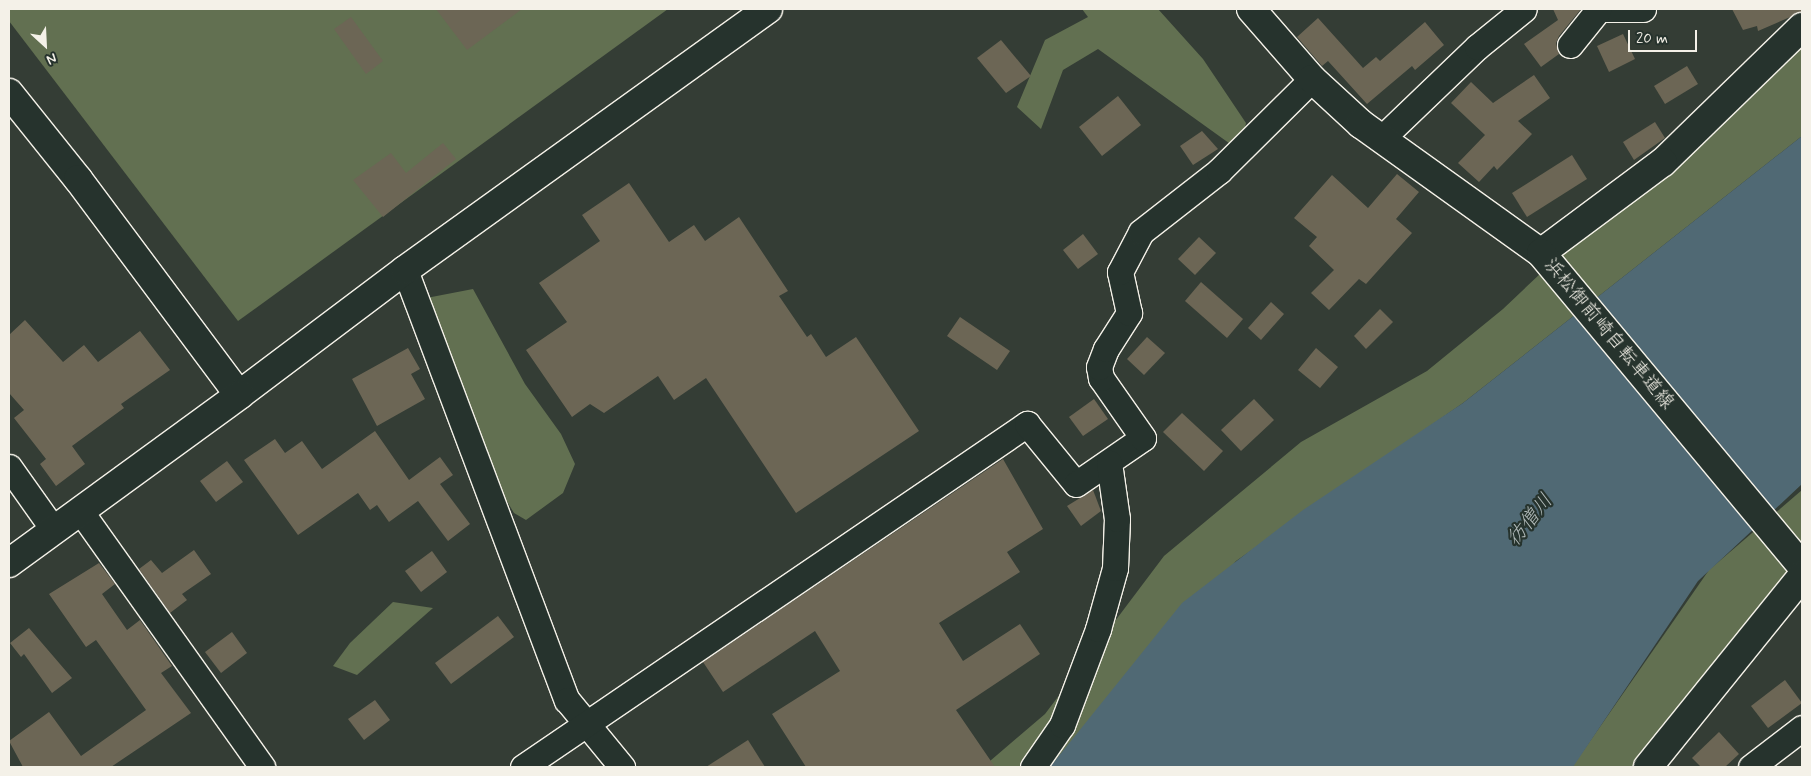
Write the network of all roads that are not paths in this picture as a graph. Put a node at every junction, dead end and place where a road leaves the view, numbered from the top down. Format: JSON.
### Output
{"nodes":[{"id":1,"x":768,"y":9,"type":"edge"},
{"id":2,"x":1524,"y":9,"type":"edge"},
{"id":3,"x":1643,"y":9,"type":"edge"},
{"id":4,"x":1256,"y":10,"type":"edge"},
{"id":5,"x":1597,"y":10,"type":"edge"},
{"id":6,"x":1802,"y":27,"type":"edge"},
{"id":7,"x":1570,"y":44,"type":"dead end"},
{"id":8,"x":1312,"y":79,"type":"junction"},
{"id":9,"x":9,"y":93,"type":"edge"},
{"id":10,"x":1382,"y":139,"type":"junction"},
{"id":11,"x":1547,"y":260,"type":"junction"},
{"id":12,"x":405,"y":270,"type":"junction"},
{"id":13,"x":239,"y":395,"type":"junction"},
{"id":14,"x":1109,"y":463,"type":"junction"},
{"id":15,"x":9,"y":467,"type":"edge"},
{"id":16,"x":81,"y":512,"type":"junction"},
{"id":17,"x":53,"y":529,"type":"junction"},
{"id":18,"x":9,"y":563,"type":"edge"},
{"id":19,"x":1802,"y":565,"type":"edge"},
{"id":20,"x":1802,"y":576,"type":"edge"},
{"id":21,"x":584,"y":722,"type":"junction"},
{"id":22,"x":1802,"y":728,"type":"edge"},
{"id":23,"x":262,"y":767,"type":"edge"},
{"id":24,"x":523,"y":767,"type":"edge"},
{"id":25,"x":622,"y":767,"type":"edge"},
{"id":26,"x":1033,"y":767,"type":"edge"},
{"id":27,"x":1648,"y":767,"type":"edge"},
{"id":28,"x":1751,"y":767,"type":"edge"}],
"edges":[{"from":1,"to":12,"type":"street"},
{"from":2,"to":10,"type":"street"},
{"from":3,"to":5,"type":"street"},
{"from":4,"to":8,"type":"street"},
{"from":5,"to":7,"type":"street"},
{"from":6,"to":11,"type":"street","name":"浜松御前崎自転車道線"},
{"from":8,"to":10,"type":"street"},
{"from":8,"to":14,"type":"street"},
{"from":9,"to":13,"type":"street"},
{"from":10,"to":11,"type":"street"},
{"from":11,"to":19,"type":"street","name":"浜松御前崎自転車道線"},
{"from":12,"to":13,"type":"street"},
{"from":12,"to":21,"type":"street"},
{"from":13,"to":16,"type":"street"},
{"from":14,"to":21,"type":"street"},
{"from":14,"to":26,"type":"street"},
{"from":15,"to":17,"type":"street"},
{"from":16,"to":17,"type":"street"},
{"from":16,"to":23,"type":"street"},
{"from":17,"to":18,"type":"street"},
{"from":20,"to":27,"type":"street"},
{"from":21,"to":24,"type":"street"},
{"from":21,"to":25,"type":"street"},
{"from":22,"to":28,"type":"street"}]}
